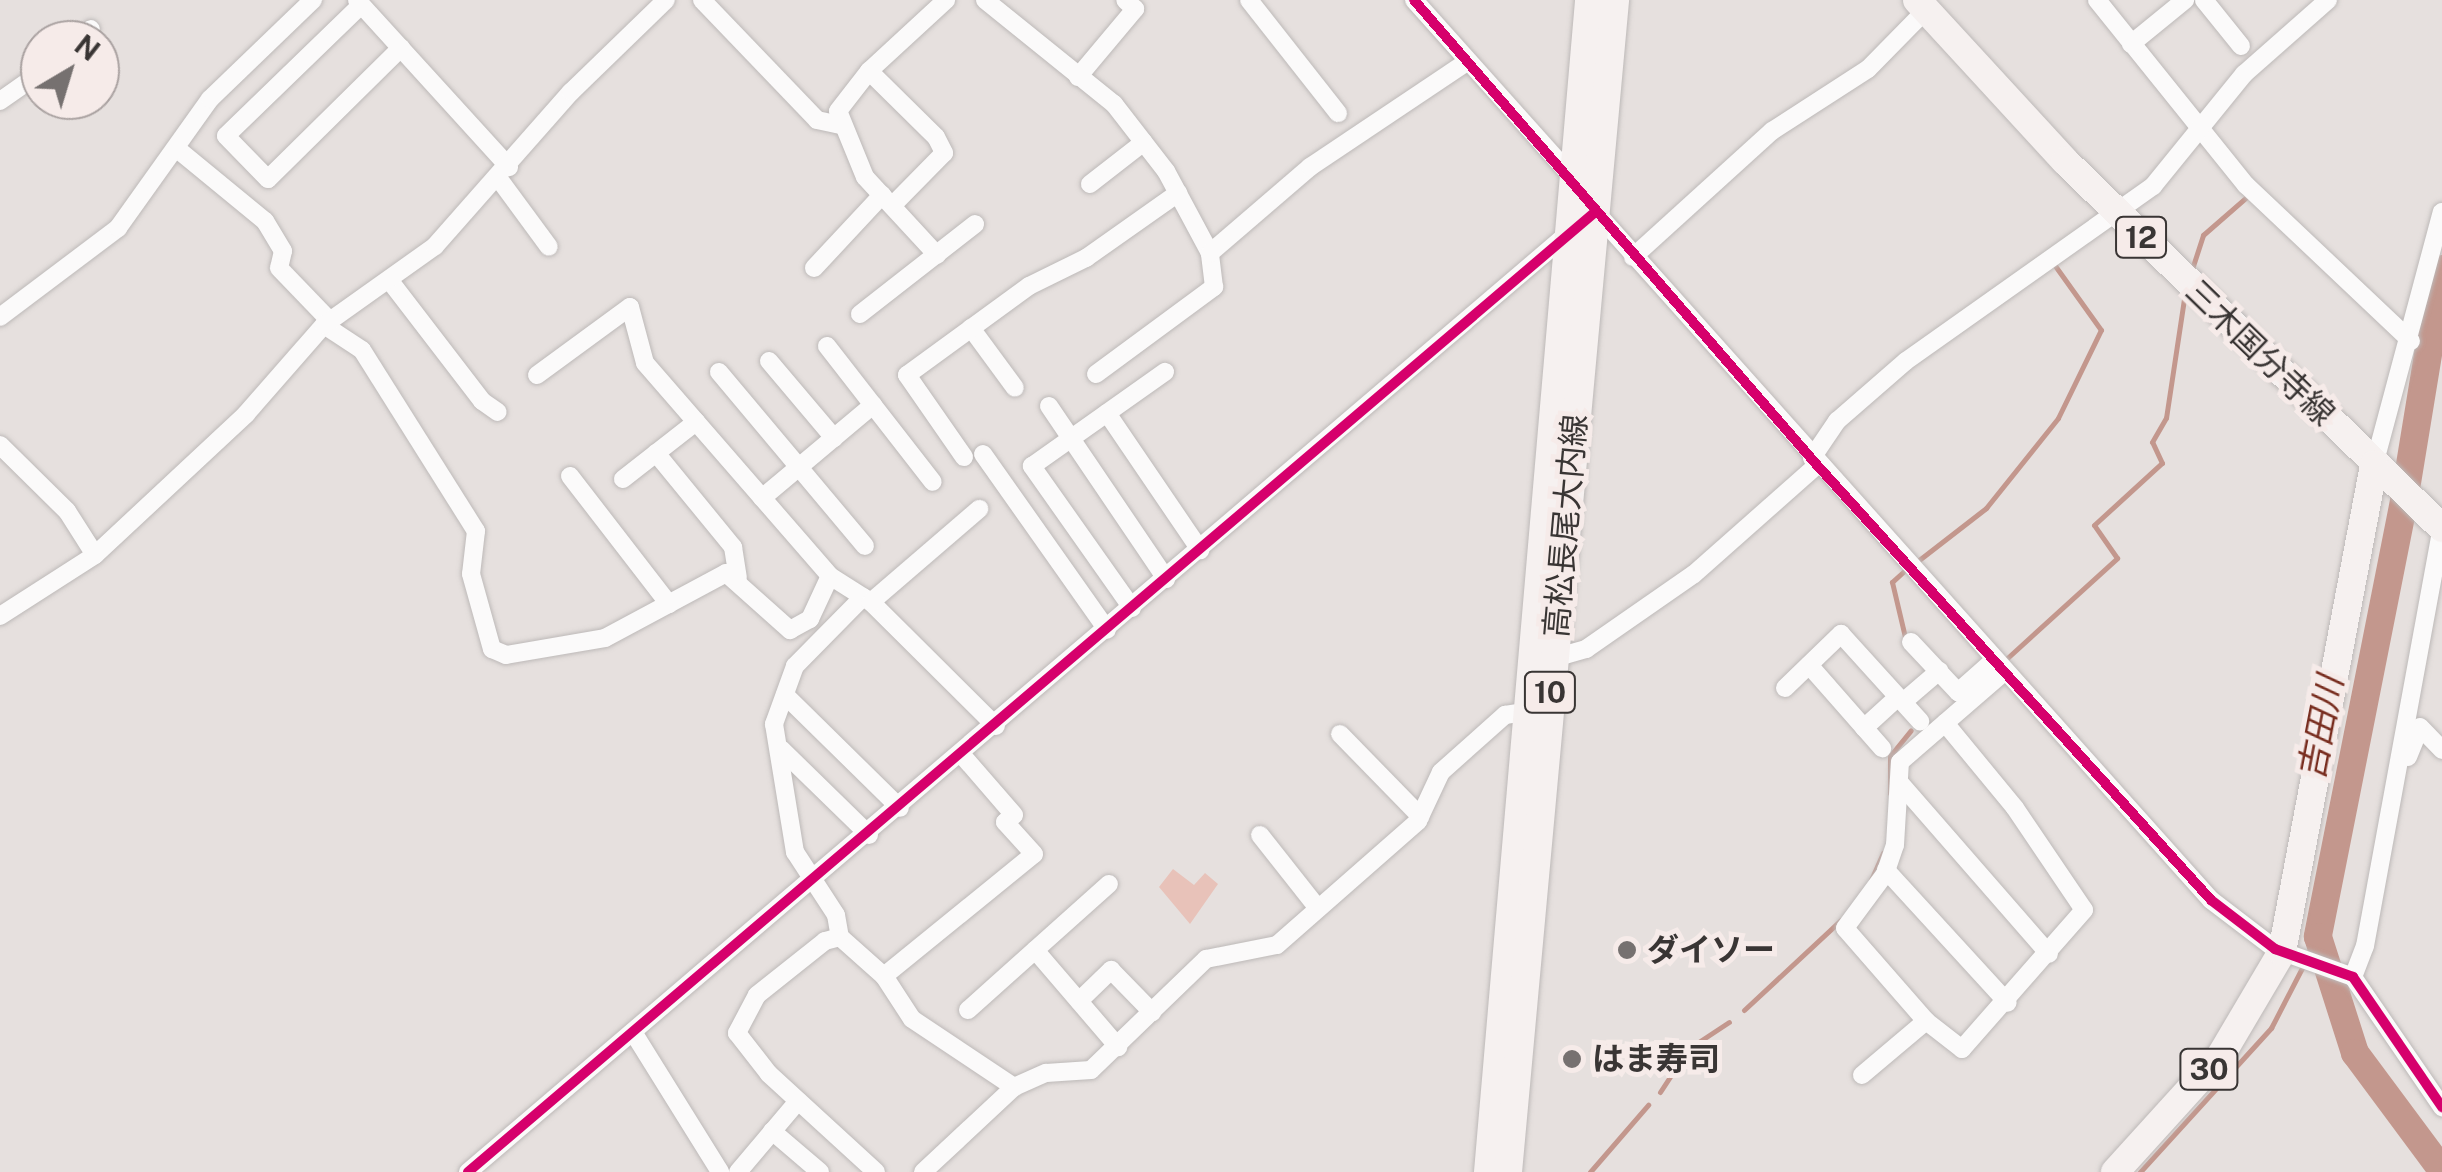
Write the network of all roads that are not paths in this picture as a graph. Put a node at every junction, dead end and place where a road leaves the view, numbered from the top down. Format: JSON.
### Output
{"nodes":[{"id":1,"x":312,"y":0,"type":"edge"},
{"id":2,"x":666,"y":0,"type":"edge"},
{"id":3,"x":702,"y":0,"type":"edge"},
{"id":4,"x":946,"y":0,"type":"edge"},
{"id":5,"x":985,"y":0,"type":"edge"},
{"id":6,"x":1126,"y":0,"type":"edge"},
{"id":7,"x":1249,"y":0,"type":"edge"},
{"id":8,"x":1414,"y":0,"type":"edge"},
{"id":9,"x":1589,"y":0,"type":"edge"},
{"id":10,"x":1615,"y":0,"type":"edge"},
{"id":11,"x":2097,"y":0,"type":"edge"},
{"id":12,"x":2204,"y":0,"type":"edge"},
{"id":13,"x":2328,"y":0,"type":"edge"},
{"id":14,"x":359,"y":2,"type":"edge"},
{"id":15,"x":1922,"y":3,"type":"edge"},
{"id":16,"x":2172,"y":4,"type":"edge"},
{"id":17,"x":2131,"y":44,"type":"junction"},
{"id":18,"x":2241,"y":46,"type":"dead end"},
{"id":19,"x":401,"y":48,"type":"junction"},
{"id":20,"x":1467,"y":62,"type":"junction"},
{"id":21,"x":870,"y":71,"type":"junction"},
{"id":22,"x":1078,"y":77,"type":"junction"},
{"id":23,"x":1338,"y":113,"type":"dead end"},
{"id":24,"x":840,"y":125,"type":"junction"},
{"id":25,"x":2198,"y":133,"type":"junction"},
{"id":26,"x":1144,"y":142,"type":"junction"},
{"id":27,"x":176,"y":148,"type":"junction"},
{"id":28,"x":504,"y":173,"type":"junction"},
{"id":29,"x":1572,"y":176,"type":"junction"},
{"id":30,"x":1090,"y":184,"type":"dead end"},
{"id":31,"x":1178,"y":193,"type":"junction"},
{"id":32,"x":887,"y":200,"type":"junction"},
{"id":33,"x":1595,"y":212,"type":"junction"},
{"id":34,"x":2442,"y":212,"type":"edge"},
{"id":35,"x":2118,"y":214,"type":"junction"},
{"id":36,"x":975,"y":224,"type":"dead end"},
{"id":37,"x":1567,"y":235,"type":"junction"},
{"id":38,"x":549,"y":247,"type":"dead end"},
{"id":39,"x":1210,"y":253,"type":"junction"},
{"id":40,"x":937,"y":254,"type":"junction"},
{"id":41,"x":1632,"y":257,"type":"junction"},
{"id":42,"x":814,"y":268,"type":"dead end"},
{"id":43,"x":390,"y":281,"type":"junction"},
{"id":44,"x":860,"y":314,"type":"dead end"},
{"id":45,"x":0,"y":318,"type":"edge"},
{"id":46,"x":327,"y":323,"type":"junction"},
{"id":47,"x":971,"y":328,"type":"junction"},
{"id":48,"x":2412,"y":340,"type":"junction"},
{"id":49,"x":827,"y":346,"type":"dead end"},
{"id":50,"x":769,"y":361,"type":"dead end"},
{"id":51,"x":719,"y":372,"type":"dead end"},
{"id":52,"x":1165,"y":372,"type":"dead end"},
{"id":53,"x":1096,"y":374,"type":"dead end"},
{"id":54,"x":537,"y":375,"type":"dead end"},
{"id":55,"x":1014,"y":388,"type":"dead end"},
{"id":56,"x":873,"y":405,"type":"junction"},
{"id":57,"x":1049,"y":406,"type":"dead end"},
{"id":58,"x":498,"y":412,"type":"dead end"},
{"id":59,"x":1107,"y":413,"type":"junction"},
{"id":60,"x":696,"y":422,"type":"junction"},
{"id":61,"x":834,"y":438,"type":"junction"},
{"id":62,"x":1071,"y":438,"type":"junction"},
{"id":63,"x":0,"y":445,"type":"edge"},
{"id":64,"x":656,"y":453,"type":"junction"},
{"id":65,"x":1814,"y":462,"type":"junction"},
{"id":66,"x":2376,"y":467,"type":"junction"},
{"id":67,"x":797,"y":468,"type":"junction"},
{"id":68,"x":570,"y":476,"type":"dead end"},
{"id":69,"x":623,"y":478,"type":"dead end"},
{"id":70,"x":933,"y":482,"type":"dead end"},
{"id":71,"x":762,"y":498,"type":"junction"},
{"id":72,"x":979,"y":508,"type":"dead end"},
{"id":73,"x":2441,"y":527,"type":"edge"},
{"id":74,"x":864,"y":546,"type":"dead end"},
{"id":75,"x":1200,"y":550,"type":"junction"},
{"id":76,"x":95,"y":554,"type":"junction"},
{"id":77,"x":830,"y":576,"type":"junction"},
{"id":78,"x":738,"y":578,"type":"junction"},
{"id":79,"x":1166,"y":579,"type":"junction"},
{"id":80,"x":867,"y":600,"type":"junction"},
{"id":81,"x":669,"y":604,"type":"junction"},
{"id":82,"x":1132,"y":608,"type":"junction"},
{"id":83,"x":0,"y":616,"type":"edge"},
{"id":84,"x":1106,"y":630,"type":"junction"},
{"id":85,"x":1912,"y":642,"type":"dead end"},
{"id":86,"x":1542,"y":660,"type":"junction"},
{"id":87,"x":1809,"y":665,"type":"junction"},
{"id":88,"x":1999,"y":666,"type":"junction"},
{"id":89,"x":1939,"y":672,"type":"junction"},
{"id":90,"x":1784,"y":688,"type":"dead end"},
{"id":91,"x":785,"y":695,"type":"junction"},
{"id":92,"x":1901,"y":699,"type":"junction"},
{"id":93,"x":1538,"y":710,"type":"junction"},
{"id":94,"x":1920,"y":720,"type":"dead end"},
{"id":95,"x":1945,"y":723,"type":"junction"},
{"id":96,"x":996,"y":726,"type":"junction"},
{"id":97,"x":1864,"y":728,"type":"junction"},
{"id":98,"x":1340,"y":734,"type":"dead end"},
{"id":99,"x":1882,"y":748,"type":"dead end"},
{"id":100,"x":780,"y":749,"type":"junction"},
{"id":101,"x":2442,"y":750,"type":"edge"},
{"id":102,"x":962,"y":755,"type":"junction"},
{"id":103,"x":1899,"y":782,"type":"junction"},
{"id":104,"x":2395,"y":782,"type":"junction"},
{"id":105,"x":900,"y":808,"type":"junction"},
{"id":106,"x":1420,"y":816,"type":"junction"},
{"id":107,"x":869,"y":835,"type":"junction"},
{"id":108,"x":1260,"y":835,"type":"dead end"},
{"id":109,"x":1886,"y":870,"type":"junction"},
{"id":110,"x":812,"y":884,"type":"junction"},
{"id":111,"x":1109,"y":884,"type":"dead end"},
{"id":112,"x":1316,"y":906,"type":"junction"},
{"id":113,"x":840,"y":937,"type":"junction"},
{"id":114,"x":1035,"y":950,"type":"junction"},
{"id":115,"x":2050,"y":954,"type":"junction"},
{"id":116,"x":2287,"y":954,"type":"junction"},
{"id":117,"x":884,"y":976,"type":"junction"},
{"id":118,"x":2349,"y":976,"type":"junction"},
{"id":119,"x":1079,"y":1001,"type":"junction"},
{"id":120,"x":2008,"y":1003,"type":"junction"},
{"id":121,"x":968,"y":1010,"type":"dead end"},
{"id":122,"x":1152,"y":1012,"type":"junction"},
{"id":123,"x":1926,"y":1021,"type":"junction"},
{"id":124,"x":632,"y":1032,"type":"junction"},
{"id":125,"x":1118,"y":1047,"type":"junction"},
{"id":126,"x":1862,"y":1075,"type":"dead end"},
{"id":127,"x":1014,"y":1087,"type":"junction"},
{"id":128,"x":798,"y":1101,"type":"junction"},
{"id":129,"x":2442,"y":1107,"type":"edge"},
{"id":130,"x":772,"y":1131,"type":"junction"},
{"id":131,"x":744,"y":1170,"type":"edge"},
{"id":132,"x":468,"y":1172,"type":"edge"},
{"id":133,"x":720,"y":1172,"type":"edge"},
{"id":134,"x":820,"y":1172,"type":"edge"},
{"id":135,"x":876,"y":1172,"type":"edge"},
{"id":136,"x":922,"y":1172,"type":"edge"},
{"id":137,"x":1488,"y":1172,"type":"edge"},
{"id":138,"x":1508,"y":1172,"type":"edge"},
{"id":139,"x":2115,"y":1172,"type":"edge"}],
"edges":[{"from":1,"to":27,"type":"street"},
{"from":2,"to":28,"type":"street"},
{"from":3,"to":24,"type":"street"},
{"from":4,"to":21,"type":"street"},
{"from":5,"to":22,"type":"street"},
{"from":6,"to":22,"type":"street"},
{"from":7,"to":23,"type":"street"},
{"from":8,"to":20,"type":"street"},
{"from":9,"to":29,"type":"main road","name":"高松長尾大内線","number":"10"},
{"from":10,"to":33,"type":"main road","name":"高松長尾大内線","number":"10"},
{"from":11,"to":17,"type":"street"},
{"from":12,"to":18,"type":"street"},
{"from":13,"to":25,"type":"street"},
{"from":14,"to":19,"type":"street"},
{"from":14,"to":19,"type":"street"},
{"from":15,"to":35,"type":"main road","name":"三木国分寺線","number":"12"},
{"from":15,"to":41,"type":"street"},
{"from":16,"to":17,"type":"street"},
{"from":17,"to":25,"type":"street"},
{"from":19,"to":28,"type":"street"},
{"from":20,"to":29,"type":"street"},
{"from":20,"to":39,"type":"street"},
{"from":21,"to":24,"type":"street"},
{"from":21,"to":32,"type":"street"},
{"from":22,"to":26,"type":"street"},
{"from":24,"to":32,"type":"street"},
{"from":25,"to":35,"type":"street"},
{"from":25,"to":48,"type":"street"},
{"from":26,"to":30,"type":"street"},
{"from":26,"to":31,"type":"street"},
{"from":27,"to":45,"type":"street"},
{"from":27,"to":46,"type":"street"},
{"from":28,"to":38,"type":"street"},
{"from":28,"to":43,"type":"street"},
{"from":29,"to":33,"type":"street"},
{"from":29,"to":37,"type":"main road","name":"高松長尾大内線","number":"10"},
{"from":31,"to":39,"type":"street"},
{"from":31,"to":47,"type":"street"},
{"from":32,"to":40,"type":"street"},
{"from":32,"to":42,"type":"street"},
{"from":33,"to":37,"type":"street"},
{"from":33,"to":41,"type":"street"},
{"from":33,"to":86,"type":"main road","name":"高松長尾大内線","number":"10"},
{"from":34,"to":48,"type":"street"},
{"from":35,"to":65,"type":"street"},
{"from":35,"to":66,"type":"main road","name":"三木国分寺線","number":"12"},
{"from":36,"to":40,"type":"street"},
{"from":37,"to":75,"type":"street"},
{"from":37,"to":86,"type":"main road","name":"高松長尾大内線","number":"10"},
{"from":39,"to":53,"type":"street"},
{"from":40,"to":44,"type":"street"},
{"from":41,"to":65,"type":"street"},
{"from":43,"to":46,"type":"street"},
{"from":43,"to":58,"type":"street"},
{"from":46,"to":76,"type":"street"},
{"from":46,"to":81,"type":"street"},
{"from":47,"to":55,"type":"street"},
{"from":47,"to":84,"type":"street"},
{"from":48,"to":66,"type":"street"},
{"from":49,"to":56,"type":"street"},
{"from":50,"to":61,"type":"street"},
{"from":51,"to":67,"type":"street"},
{"from":52,"to":59,"type":"street"},
{"from":54,"to":60,"type":"street"},
{"from":56,"to":61,"type":"street"},
{"from":56,"to":70,"type":"street"},
{"from":57,"to":62,"type":"street"},
{"from":59,"to":62,"type":"street"},
{"from":59,"to":75,"type":"street"},
{"from":60,"to":64,"type":"street"},
{"from":60,"to":71,"type":"street"},
{"from":61,"to":67,"type":"street"},
{"from":62,"to":79,"type":"street"},
{"from":62,"to":82,"type":"street"},
{"from":63,"to":76,"type":"street"},
{"from":64,"to":69,"type":"street"},
{"from":64,"to":78,"type":"street"},
{"from":65,"to":86,"type":"street"},
{"from":65,"to":88,"type":"street"},
{"from":66,"to":73,"type":"main road","name":"三木国分寺線","number":"12"},
{"from":66,"to":116,"type":"main road","number":"30"},
{"from":67,"to":71,"type":"street"},
{"from":67,"to":74,"type":"street"},
{"from":68,"to":81,"type":"street"},
{"from":71,"to":77,"type":"street"},
{"from":72,"to":80,"type":"street"},
{"from":73,"to":104,"type":"street"},
{"from":75,"to":79,"type":"street"},
{"from":76,"to":83,"type":"street"},
{"from":77,"to":78,"type":"street"},
{"from":77,"to":80,"type":"street"},
{"from":78,"to":81,"type":"street"},
{"from":79,"to":82,"type":"street"},
{"from":80,"to":91,"type":"street"},
{"from":80,"to":96,"type":"street"},
{"from":82,"to":84,"type":"street"},
{"from":84,"to":96,"type":"street"},
{"from":85,"to":89,"type":"street"},
{"from":86,"to":93,"type":"main road","name":"高松長尾大内線","number":"10"},
{"from":87,"to":90,"type":"street"},
{"from":87,"to":92,"type":"street"},
{"from":87,"to":97,"type":"street"},
{"from":88,"to":89,"type":"street"},
{"from":88,"to":95,"type":"street"},
{"from":88,"to":116,"type":"street"},
{"from":89,"to":92,"type":"street"},
{"from":91,"to":100,"type":"street"},
{"from":91,"to":105,"type":"street"},
{"from":92,"to":94,"type":"street"},
{"from":92,"to":97,"type":"street"},
{"from":93,"to":106,"type":"street"},
{"from":93,"to":137,"type":"main road","name":"高松長尾大内線","number":"10"},
{"from":93,"to":138,"type":"main road","name":"高松長尾大内線","number":"10"},
{"from":95,"to":103,"type":"street"},
{"from":95,"to":115,"type":"street"},
{"from":96,"to":102,"type":"street"},
{"from":97,"to":99,"type":"street"},
{"from":98,"to":106,"type":"street"},
{"from":100,"to":107,"type":"street"},
{"from":100,"to":110,"type":"street"},
{"from":101,"to":104,"type":"street"},
{"from":102,"to":105,"type":"street"},
{"from":102,"to":117,"type":"street"},
{"from":103,"to":109,"type":"street"},
{"from":103,"to":115,"type":"street"},
{"from":104,"to":118,"type":"street"},
{"from":105,"to":107,"type":"street"},
{"from":106,"to":112,"type":"street"},
{"from":107,"to":110,"type":"street"},
{"from":108,"to":112,"type":"street"},
{"from":109,"to":120,"type":"street"},
{"from":109,"to":123,"type":"street"},
{"from":110,"to":113,"type":"street"},
{"from":110,"to":124,"type":"street"},
{"from":111,"to":114,"type":"street"},
{"from":112,"to":122,"type":"street"},
{"from":113,"to":117,"type":"street"},
{"from":113,"to":128,"type":"street"},
{"from":114,"to":119,"type":"street"},
{"from":114,"to":121,"type":"street"},
{"from":115,"to":120,"type":"street"},
{"from":116,"to":118,"type":"street"},
{"from":116,"to":139,"type":"main road","number":"30"},
{"from":117,"to":127,"type":"street"},
{"from":118,"to":129,"type":"street"},
{"from":119,"to":122,"type":"street"},
{"from":119,"to":125,"type":"street"},
{"from":120,"to":123,"type":"street"},
{"from":122,"to":125,"type":"street"},
{"from":123,"to":126,"type":"street"},
{"from":124,"to":132,"type":"street"},
{"from":124,"to":133,"type":"street"},
{"from":125,"to":127,"type":"street"},
{"from":127,"to":136,"type":"street"},
{"from":128,"to":130,"type":"street"},
{"from":128,"to":135,"type":"street"},
{"from":130,"to":131,"type":"street"},
{"from":130,"to":134,"type":"street"}]}
